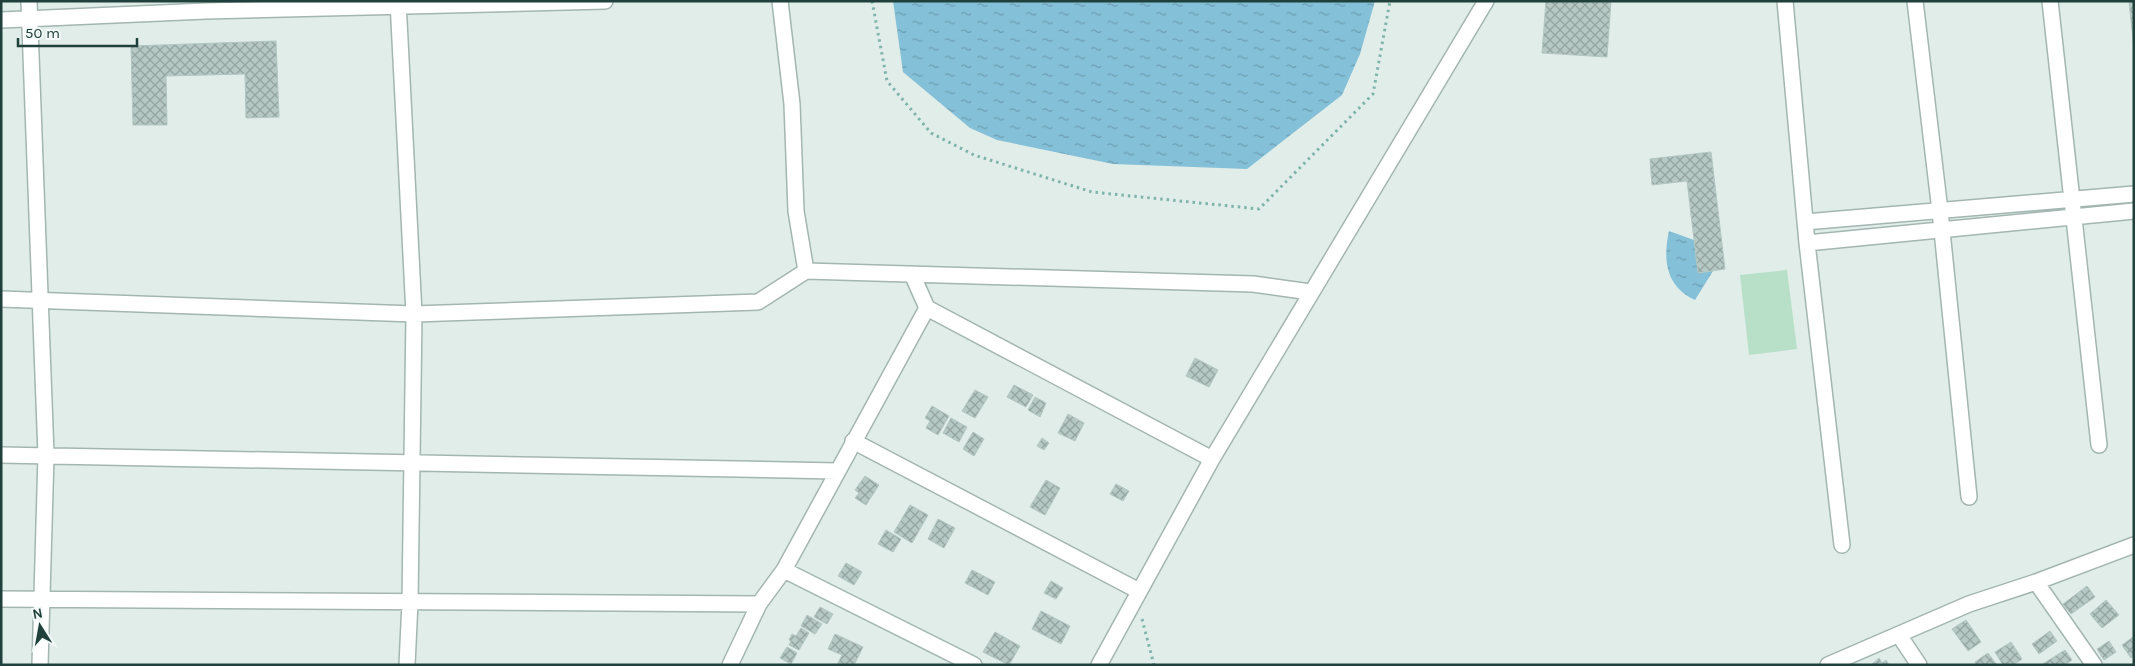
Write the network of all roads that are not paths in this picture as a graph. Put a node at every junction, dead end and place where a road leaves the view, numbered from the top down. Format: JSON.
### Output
{"nodes":[{"id":1,"x":29,"y":1,"type":"edge"},
{"id":2,"x":605,"y":1,"type":"edge"},
{"id":3,"x":780,"y":1,"type":"edge"},
{"id":4,"x":1486,"y":1,"type":"edge"},
{"id":5,"x":1785,"y":1,"type":"edge"},
{"id":6,"x":1916,"y":1,"type":"edge"},
{"id":7,"x":2050,"y":1,"type":"edge"},
{"id":8,"x":586,"y":2,"type":"edge"},
{"id":9,"x":398,"y":4,"type":"edge"},
{"id":10,"x":205,"y":6,"type":"edge"},
{"id":11,"x":30,"y":18,"type":"junction"},
{"id":12,"x":1,"y":20,"type":"edge"},
{"id":13,"x":2134,"y":194,"type":"edge"},
{"id":14,"x":2071,"y":199,"type":"junction"},
{"id":15,"x":1940,"y":211,"type":"junction"},
{"id":16,"x":2134,"y":211,"type":"edge"},
{"id":17,"x":2072,"y":217,"type":"junction"},
{"id":18,"x":1805,"y":222,"type":"junction"},
{"id":19,"x":1942,"y":230,"type":"junction"},
{"id":20,"x":1807,"y":243,"type":"junction"},
{"id":21,"x":806,"y":271,"type":"junction"},
{"id":22,"x":912,"y":274,"type":"junction"},
{"id":23,"x":1310,"y":292,"type":"junction"},
{"id":24,"x":1,"y":299,"type":"edge"},
{"id":25,"x":40,"y":300,"type":"junction"},
{"id":26,"x":927,"y":308,"type":"junction"},
{"id":27,"x":414,"y":314,"type":"junction"},
{"id":28,"x":853,"y":441,"type":"junction"},
{"id":29,"x":2099,"y":445,"type":"dead end"},
{"id":30,"x":1,"y":455,"type":"edge"},
{"id":31,"x":46,"y":455,"type":"junction"},
{"id":32,"x":1212,"y":459,"type":"junction"},
{"id":33,"x":411,"y":463,"type":"junction"},
{"id":34,"x":837,"y":471,"type":"junction"},
{"id":35,"x":1969,"y":497,"type":"dead end"},
{"id":36,"x":1842,"y":545,"type":"dead end"},
{"id":37,"x":2134,"y":545,"type":"edge"},
{"id":38,"x":784,"y":570,"type":"junction"},
{"id":39,"x":2036,"y":582,"type":"junction"},
{"id":40,"x":1139,"y":591,"type":"junction"},
{"id":41,"x":1,"y":598,"type":"edge"},
{"id":42,"x":41,"y":599,"type":"junction"},
{"id":43,"x":410,"y":602,"type":"junction"},
{"id":44,"x":759,"y":604,"type":"junction"},
{"id":45,"x":1900,"y":635,"type":"junction"},
{"id":46,"x":40,"y":665,"type":"edge"},
{"id":47,"x":407,"y":665,"type":"edge"},
{"id":48,"x":730,"y":665,"type":"edge"},
{"id":49,"x":974,"y":665,"type":"edge"},
{"id":50,"x":1099,"y":665,"type":"edge"},
{"id":51,"x":1828,"y":665,"type":"edge"},
{"id":52,"x":1919,"y":665,"type":"edge"},
{"id":53,"x":2094,"y":665,"type":"edge"}],
"edges":[{"from":1,"to":11,"type":"street"},
{"from":2,"to":8,"type":"street"},
{"from":3,"to":21,"type":"street"},
{"from":4,"to":23,"type":"street"},
{"from":5,"to":18,"type":"street"},
{"from":6,"to":15,"type":"street"},
{"from":7,"to":14,"type":"street"},
{"from":8,"to":9,"type":"street"},
{"from":9,"to":10,"type":"street"},
{"from":9,"to":27,"type":"street"},
{"from":10,"to":11,"type":"street"},
{"from":11,"to":12,"type":"street"},
{"from":11,"to":25,"type":"street"},
{"from":13,"to":14,"type":"street"},
{"from":14,"to":15,"type":"street"},
{"from":14,"to":17,"type":"street"},
{"from":15,"to":18,"type":"street"},
{"from":15,"to":19,"type":"street"},
{"from":16,"to":17,"type":"street"},
{"from":17,"to":19,"type":"street"},
{"from":17,"to":29,"type":"street"},
{"from":18,"to":20,"type":"street"},
{"from":19,"to":20,"type":"street"},
{"from":19,"to":35,"type":"street"},
{"from":20,"to":36,"type":"street"},
{"from":21,"to":22,"type":"street"},
{"from":21,"to":27,"type":"street"},
{"from":22,"to":23,"type":"street"},
{"from":22,"to":26,"type":"street"},
{"from":23,"to":32,"type":"street"},
{"from":24,"to":25,"type":"street"},
{"from":25,"to":27,"type":"street"},
{"from":25,"to":31,"type":"street"},
{"from":26,"to":28,"type":"street"},
{"from":26,"to":32,"type":"street"},
{"from":27,"to":33,"type":"street"},
{"from":28,"to":34,"type":"street"},
{"from":28,"to":40,"type":"street"},
{"from":30,"to":31,"type":"street"},
{"from":31,"to":33,"type":"street"},
{"from":31,"to":42,"type":"street"},
{"from":32,"to":40,"type":"street"},
{"from":33,"to":34,"type":"street"},
{"from":33,"to":43,"type":"street"},
{"from":34,"to":38,"type":"street"},
{"from":37,"to":39,"type":"street"},
{"from":38,"to":44,"type":"street"},
{"from":38,"to":49,"type":"street"},
{"from":39,"to":45,"type":"street"},
{"from":39,"to":53,"type":"street"},
{"from":40,"to":50,"type":"street"},
{"from":41,"to":42,"type":"street"},
{"from":42,"to":43,"type":"street"},
{"from":42,"to":46,"type":"street"},
{"from":43,"to":44,"type":"street"},
{"from":43,"to":47,"type":"street"},
{"from":44,"to":48,"type":"street"},
{"from":45,"to":51,"type":"street"},
{"from":45,"to":52,"type":"street"}]}
